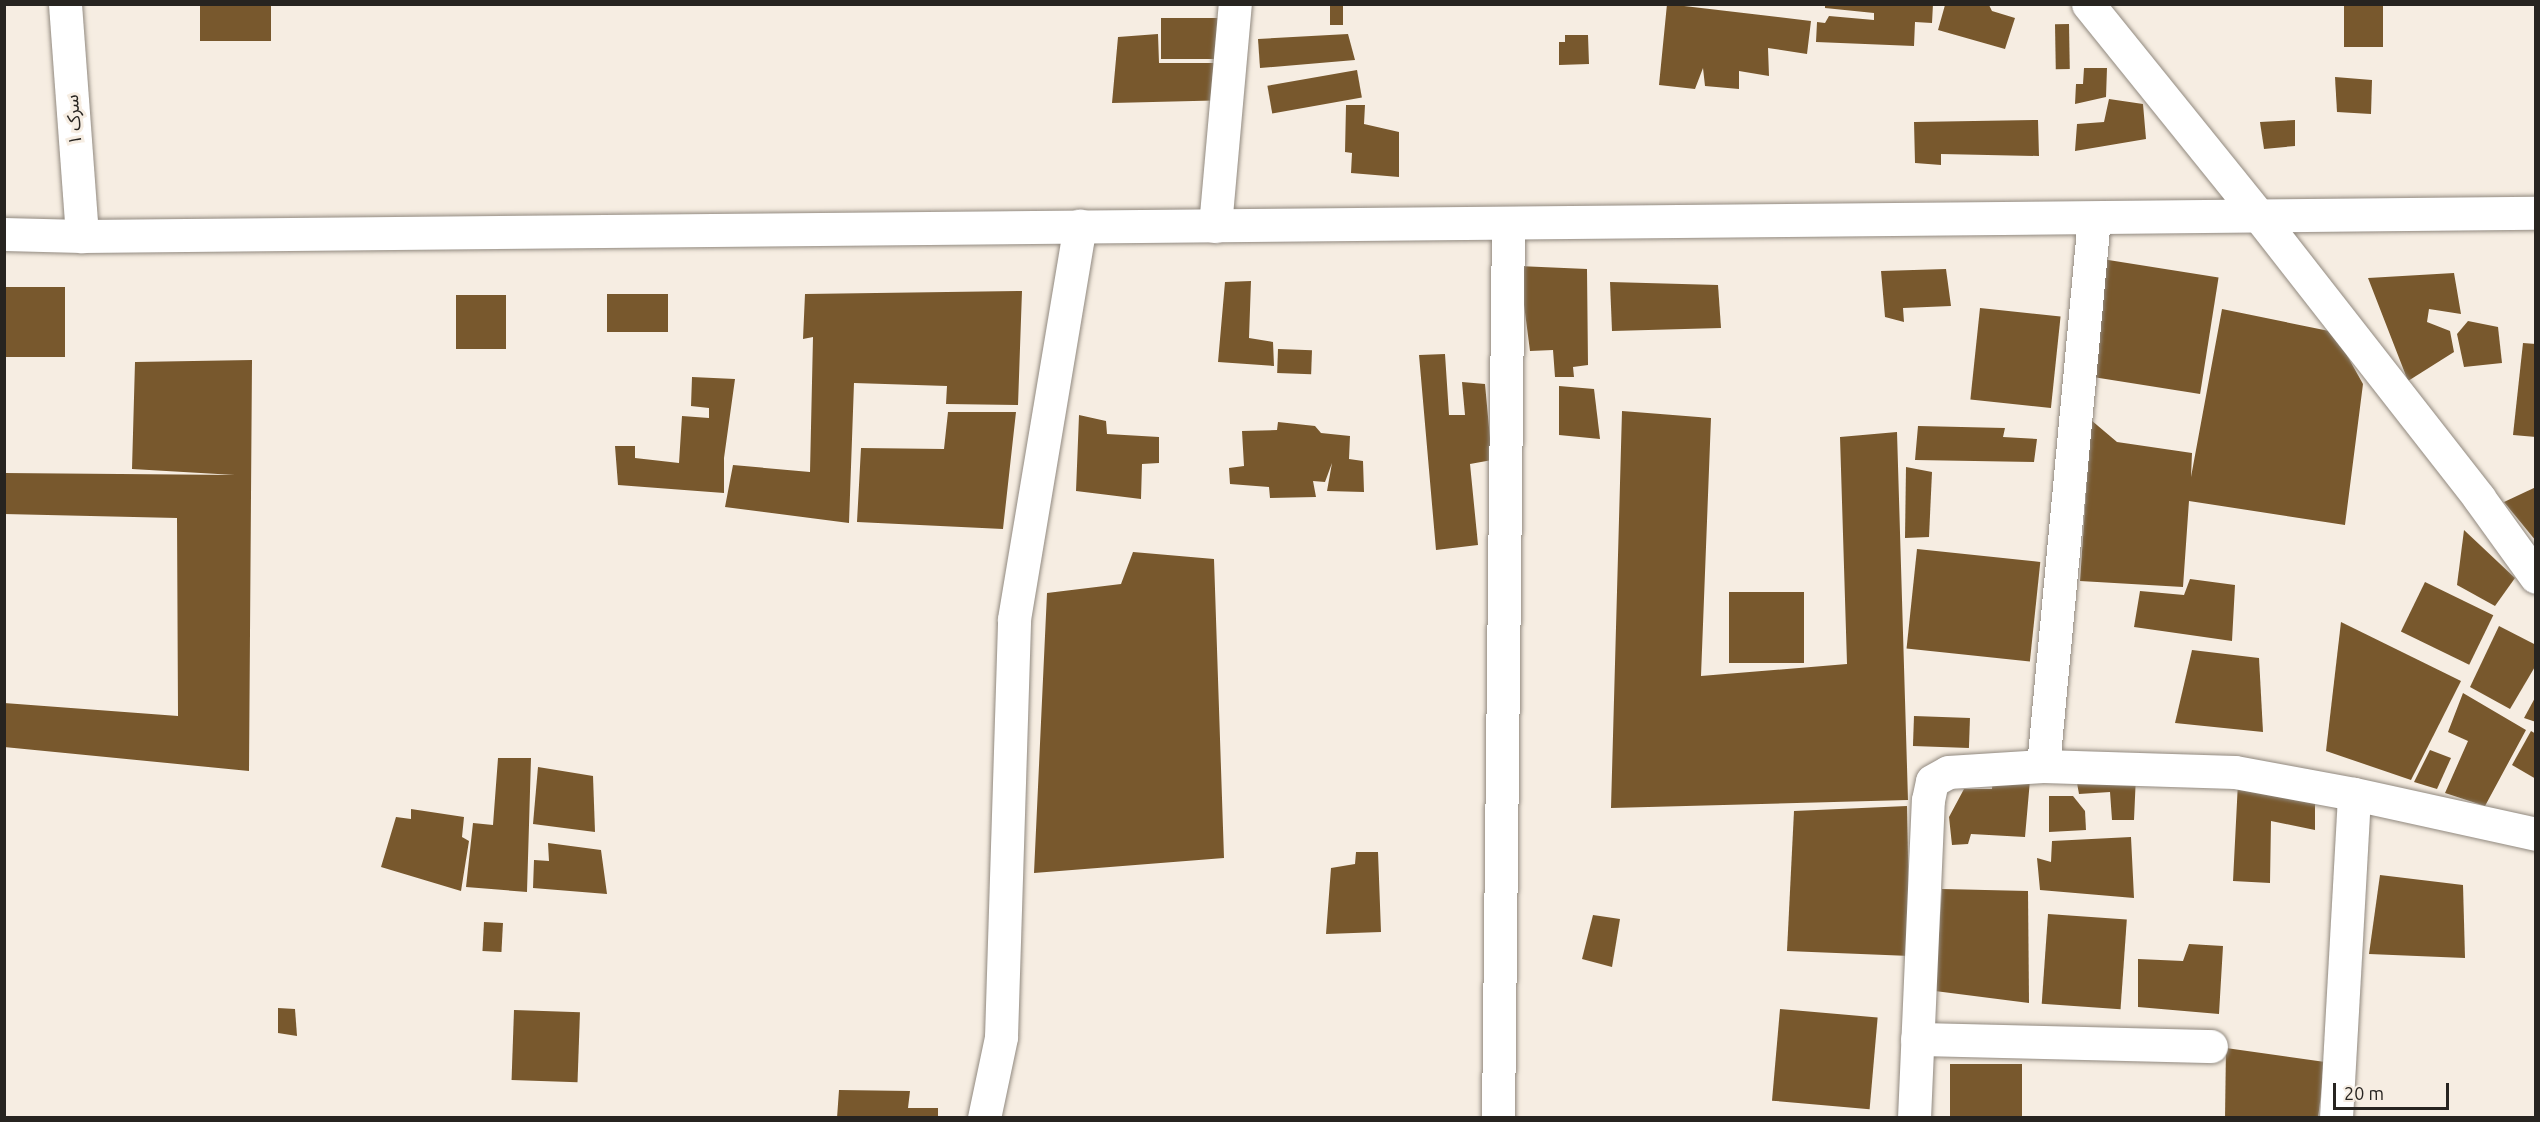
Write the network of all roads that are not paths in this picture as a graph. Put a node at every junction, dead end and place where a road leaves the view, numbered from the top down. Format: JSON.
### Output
{"nodes":[{"id":1,"x":65,"y":4,"type":"edge"},
{"id":2,"x":1235,"y":4,"type":"edge"},
{"id":3,"x":2088,"y":4,"type":"edge"},
{"id":4,"x":2535,"y":213,"type":"edge"},
{"id":5,"x":2259,"y":216,"type":"junction"},
{"id":6,"x":2094,"y":218,"type":"junction"},
{"id":7,"x":1508,"y":223,"type":"junction"},
{"id":8,"x":1080,"y":226,"type":"junction"},
{"id":9,"x":1215,"y":226,"type":"junction"},
{"id":10,"x":4,"y":234,"type":"edge"},
{"id":11,"x":82,"y":236,"type":"junction"},
{"id":12,"x":2535,"y":577,"type":"edge"},
{"id":13,"x":2043,"y":766,"type":"junction"},
{"id":14,"x":2354,"y":794,"type":"junction"},
{"id":15,"x":2535,"y":834,"type":"edge"},
{"id":16,"x":1917,"y":1039,"type":"junction"},
{"id":17,"x":2211,"y":1046,"type":"dead end"},
{"id":18,"x":984,"y":1118,"type":"edge"},
{"id":19,"x":1498,"y":1118,"type":"edge"},
{"id":20,"x":1914,"y":1118,"type":"edge"},
{"id":21,"x":2336,"y":1118,"type":"edge"}],
"edges":[{"from":1,"to":11,"type":"street","name":"سرک ۱"},
{"from":2,"to":9,"type":"street"},
{"from":3,"to":5,"type":"street"},
{"from":4,"to":5,"type":"street"},
{"from":5,"to":6,"type":"street"},
{"from":5,"to":12,"type":"street"},
{"from":6,"to":7,"type":"street"},
{"from":6,"to":13,"type":"street"},
{"from":7,"to":9,"type":"street"},
{"from":7,"to":19,"type":"street"},
{"from":8,"to":9,"type":"street"},
{"from":8,"to":11,"type":"street"},
{"from":8,"to":18,"type":"street"},
{"from":10,"to":11,"type":"street"},
{"from":13,"to":14,"type":"street"},
{"from":13,"to":16,"type":"street"},
{"from":14,"to":15,"type":"street"},
{"from":14,"to":21,"type":"street"},
{"from":16,"to":17,"type":"street"},
{"from":16,"to":20,"type":"street"}]}
